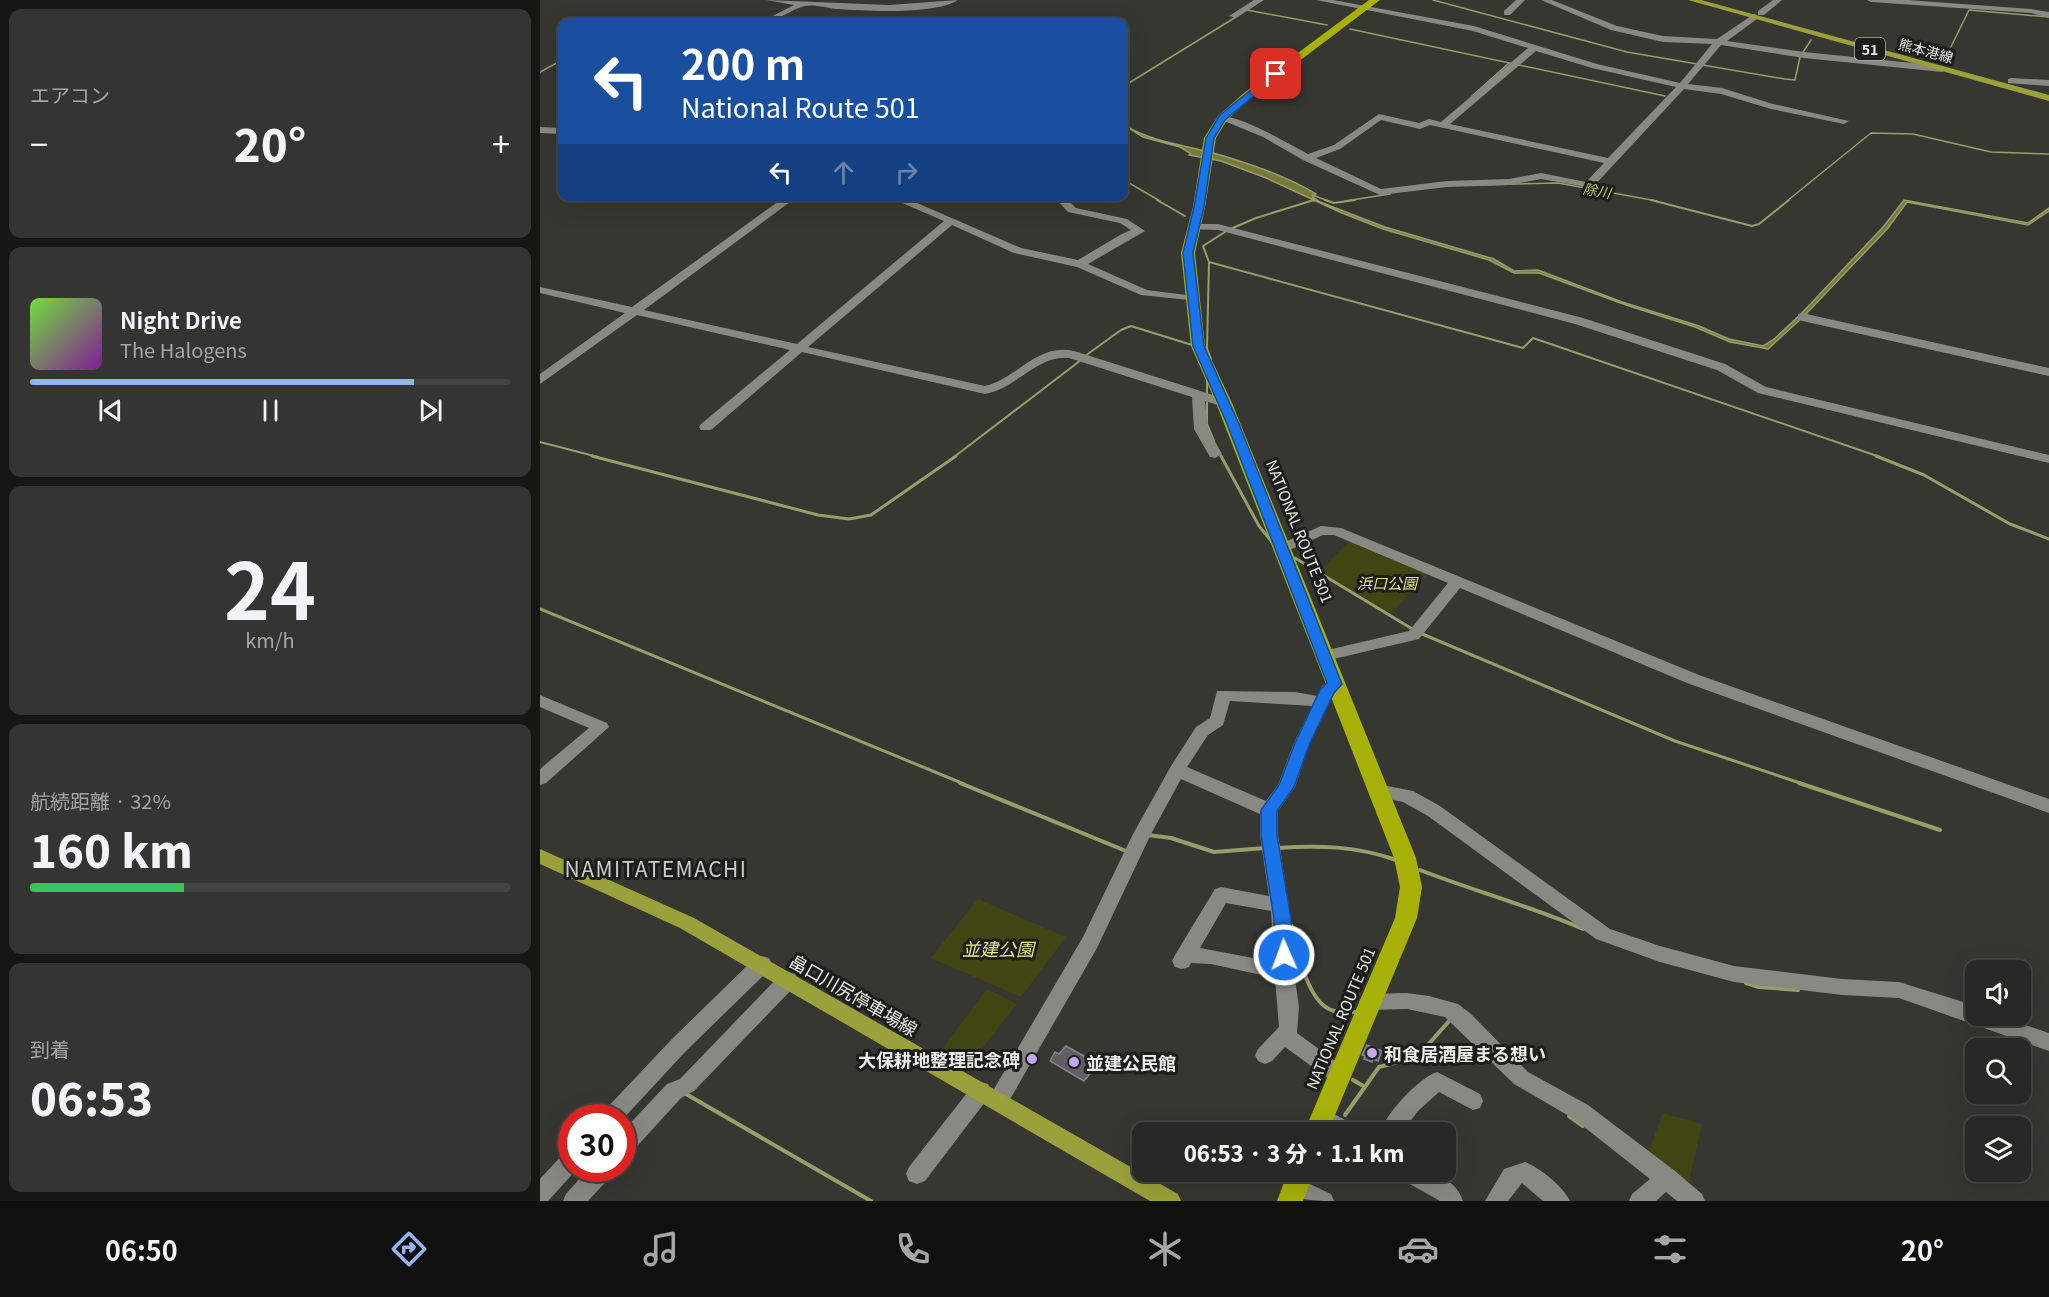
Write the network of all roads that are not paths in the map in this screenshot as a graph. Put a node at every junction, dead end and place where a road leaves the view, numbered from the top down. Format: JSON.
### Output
{"nodes":[{"id":1,"x":770,"y":0,"type":"edge"},
{"id":2,"x":954,"y":0,"type":"edge"},
{"id":3,"x":1260,"y":0,"type":"edge"},
{"id":4,"x":1320,"y":0,"type":"edge"},
{"id":5,"x":1375,"y":0,"type":"edge"},
{"id":6,"x":1521,"y":0,"type":"edge"},
{"id":7,"x":1545,"y":0,"type":"edge"},
{"id":8,"x":1692,"y":0,"type":"edge"},
{"id":9,"x":1713,"y":0,"type":"edge"},
{"id":10,"x":1778,"y":0,"type":"edge"},
{"id":11,"x":1871,"y":0,"type":"edge"},
{"id":12,"x":803,"y":4,"type":"junction"},
{"id":13,"x":1364,"y":9,"type":"junction"},
{"id":14,"x":1507,"y":13,"type":"dead end"},
{"id":15,"x":1757,"y":15,"type":"junction"},
{"id":16,"x":2049,"y":15,"type":"edge"},
{"id":17,"x":1233,"y":16,"type":"dead end"},
{"id":18,"x":773,"y":18,"type":"edge"},
{"id":19,"x":1719,"y":42,"type":"junction"},
{"id":20,"x":1534,"y":48,"type":"junction"},
{"id":21,"x":1942,"y":69,"type":"junction"},
{"id":22,"x":2011,"y":81,"type":"junction"},
{"id":23,"x":2049,"y":83,"type":"edge"},
{"id":24,"x":1682,"y":86,"type":"junction"},
{"id":25,"x":2049,"y":91,"type":"edge"},
{"id":26,"x":2049,"y":98,"type":"edge"},
{"id":27,"x":1222,"y":118,"type":"junction"},
{"id":28,"x":1844,"y":121,"type":"dead end"},
{"id":29,"x":1443,"y":125,"type":"junction"},
{"id":30,"x":540,"y":130,"type":"edge"},
{"id":31,"x":558,"y":131,"type":"edge"},
{"id":32,"x":1307,"y":158,"type":"junction"},
{"id":33,"x":1611,"y":162,"type":"junction"},
{"id":34,"x":786,"y":201,"type":"edge"},
{"id":35,"x":904,"y":201,"type":"edge"},
{"id":36,"x":1063,"y":201,"type":"edge"},
{"id":37,"x":951,"y":220,"type":"junction"},
{"id":38,"x":1194,"y":227,"type":"junction"},
{"id":39,"x":1080,"y":264,"type":"junction"},
{"id":40,"x":540,"y":290,"type":"edge"},
{"id":41,"x":1194,"y":299,"type":"junction"},
{"id":42,"x":636,"y":311,"type":"junction"},
{"id":43,"x":1802,"y":317,"type":"dead end"},
{"id":44,"x":800,"y":348,"type":"junction"},
{"id":45,"x":2049,"y":372,"type":"edge"},
{"id":46,"x":540,"y":380,"type":"edge"},
{"id":47,"x":1198,"y":394,"type":"junction"},
{"id":48,"x":1224,"y":403,"type":"junction"},
{"id":49,"x":706,"y":427,"type":"dead end"},
{"id":50,"x":1215,"y":454,"type":"dead end"},
{"id":51,"x":2049,"y":459,"type":"edge"},
{"id":52,"x":1283,"y":548,"type":"junction"},
{"id":53,"x":1458,"y":581,"type":"junction"},
{"id":54,"x":1325,"y":656,"type":"junction"},
{"id":55,"x":1335,"y":684,"type":"junction"},
{"id":56,"x":540,"y":700,"type":"edge"},
{"id":57,"x":1322,"y":702,"type":"junction"},
{"id":58,"x":1177,"y":770,"type":"junction"},
{"id":59,"x":540,"y":779,"type":"edge"},
{"id":60,"x":1377,"y":790,"type":"junction"},
{"id":61,"x":2049,"y":806,"type":"edge"},
{"id":62,"x":1269,"y":810,"type":"junction"},
{"id":63,"x":542,"y":860,"type":"edge"},
{"id":64,"x":1279,"y":904,"type":"junction"},
{"id":65,"x":762,"y":964,"type":"junction"},
{"id":66,"x":1284,"y":972,"type":"junction"},
{"id":67,"x":788,"y":980,"type":"junction"},
{"id":68,"x":1369,"y":1002,"type":"junction"},
{"id":69,"x":1965,"y":1011,"type":"edge"},
{"id":70,"x":2006,"y":1026,"type":"edge"},
{"id":71,"x":1284,"y":1035,"type":"junction"},
{"id":72,"x":2049,"y":1042,"type":"edge"},
{"id":73,"x":1265,"y":1055,"type":"dead end"},
{"id":74,"x":1339,"y":1075,"type":"junction"},
{"id":75,"x":989,"y":1096,"type":"junction"},
{"id":76,"x":1473,"y":1101,"type":"dead end"},
{"id":77,"x":624,"y":1104,"type":"edge"},
{"id":78,"x":1320,"y":1122,"type":"edge"},
{"id":79,"x":1398,"y":1122,"type":"edge"},
{"id":80,"x":636,"y":1133,"type":"edge"},
{"id":81,"x":916,"y":1174,"type":"dead end"},
{"id":82,"x":558,"y":1175,"type":"edge"},
{"id":83,"x":591,"y":1182,"type":"edge"},
{"id":84,"x":1427,"y":1182,"type":"edge"},
{"id":85,"x":1662,"y":1182,"type":"junction"},
{"id":86,"x":1295,"y":1186,"type":"edge"},
{"id":87,"x":540,"y":1194,"type":"edge"},
{"id":88,"x":574,"y":1201,"type":"edge"},
{"id":89,"x":1170,"y":1201,"type":"edge"},
{"id":90,"x":1323,"y":1201,"type":"edge"},
{"id":91,"x":1452,"y":1201,"type":"edge"},
{"id":92,"x":1496,"y":1201,"type":"edge"},
{"id":93,"x":1559,"y":1201,"type":"edge"},
{"id":94,"x":1640,"y":1201,"type":"edge"},
{"id":95,"x":1694,"y":1201,"type":"edge"}],
"edges":[{"from":1,"to":12,"type":"street"},
{"from":2,"to":12,"type":"street"},
{"from":3,"to":17,"type":"street"},
{"from":4,"to":13,"type":"street"},
{"from":5,"to":13,"type":"highway","name":"NATIONAL ROUTE 501"},
{"from":6,"to":14,"type":"street"},
{"from":7,"to":19,"type":"street"},
{"from":8,"to":15,"type":"main road","name":"熊本港線","number":"51"},
{"from":9,"to":15,"type":"main road","name":"熊本港線","number":"51"},
{"from":10,"to":15,"type":"street"},
{"from":11,"to":16,"type":"street"},
{"from":12,"to":18,"type":"street"},
{"from":13,"to":20,"type":"street"},
{"from":13,"to":27,"type":"highway","name":"NATIONAL ROUTE 501"},
{"from":15,"to":19,"type":"street"},
{"from":15,"to":21,"type":"main road","name":"熊本港線","number":"51"},
{"from":15,"to":22,"type":"main road","name":"熊本港線","number":"51"},
{"from":19,"to":21,"type":"street"},
{"from":19,"to":24,"type":"street"},
{"from":20,"to":24,"type":"street"},
{"from":20,"to":29,"type":"street"},
{"from":21,"to":26,"type":"main road","name":"熊本港線","number":"51"},
{"from":22,"to":23,"type":"street"},
{"from":22,"to":25,"type":"main road","name":"熊本港線","number":"51"},
{"from":24,"to":28,"type":"street"},
{"from":24,"to":33,"type":"street"},
{"from":27,"to":32,"type":"street"},
{"from":27,"to":38,"type":"highway","name":"NATIONAL ROUTE 501"},
{"from":29,"to":32,"type":"street"},
{"from":29,"to":33,"type":"street"},
{"from":30,"to":31,"type":"street"},
{"from":32,"to":33,"type":"street"},
{"from":34,"to":42,"type":"street"},
{"from":35,"to":37,"type":"street"},
{"from":36,"to":39,"type":"street"},
{"from":37,"to":39,"type":"street"},
{"from":37,"to":44,"type":"street"},
{"from":38,"to":41,"type":"highway","name":"NATIONAL ROUTE 501"},
{"from":38,"to":51,"type":"street"},
{"from":39,"to":41,"type":"street"},
{"from":40,"to":42,"type":"street"},
{"from":41,"to":48,"type":"highway","name":"NATIONAL ROUTE 501"},
{"from":42,"to":44,"type":"street"},
{"from":42,"to":46,"type":"street"},
{"from":43,"to":45,"type":"street"},
{"from":44,"to":47,"type":"street"},
{"from":44,"to":49,"type":"street"},
{"from":47,"to":48,"type":"street"},
{"from":47,"to":50,"type":"street"},
{"from":48,"to":52,"type":"highway","name":"NATIONAL ROUTE 501"},
{"from":52,"to":53,"type":"street"},
{"from":52,"to":54,"type":"highway","name":"NATIONAL ROUTE 501"},
{"from":53,"to":54,"type":"street"},
{"from":53,"to":61,"type":"street"},
{"from":54,"to":55,"type":"highway","name":"NATIONAL ROUTE 501"},
{"from":55,"to":57,"type":"street"},
{"from":55,"to":60,"type":"highway","name":"NATIONAL ROUTE 501"},
{"from":56,"to":59,"type":"street"},
{"from":57,"to":58,"type":"street"},
{"from":57,"to":62,"type":"street"},
{"from":58,"to":62,"type":"street"},
{"from":58,"to":75,"type":"street"},
{"from":60,"to":68,"type":"highway","name":"NATIONAL ROUTE 501"},
{"from":60,"to":69,"type":"street"},
{"from":62,"to":64,"type":"street"},
{"from":63,"to":65,"type":"main road","name":"畠口川尻停車場線"},
{"from":64,"to":66,"type":"street"},
{"from":64,"to":66,"type":"street"},
{"from":65,"to":67,"type":"main road","name":"畠口川尻停車場線"},
{"from":65,"to":77,"type":"street"},
{"from":66,"to":71,"type":"street"},
{"from":67,"to":75,"type":"main road","name":"畠口川尻停車場線"},
{"from":67,"to":80,"type":"street"},
{"from":68,"to":74,"type":"highway","name":"NATIONAL ROUTE 501"},
{"from":68,"to":85,"type":"street"},
{"from":70,"to":72,"type":"street"},
{"from":71,"to":73,"type":"street"},
{"from":71,"to":74,"type":"street"},
{"from":74,"to":78,"type":"highway","name":"NATIONAL ROUTE 501"},
{"from":75,"to":81,"type":"street"},
{"from":75,"to":89,"type":"main road","name":"畠口川尻停車場線"},
{"from":76,"to":79,"type":"street"},
{"from":82,"to":87,"type":"street"},
{"from":83,"to":88,"type":"street"},
{"from":84,"to":91,"type":"street"},
{"from":85,"to":94,"type":"street"},
{"from":85,"to":95,"type":"street"},
{"from":86,"to":90,"type":"street"},
{"from":92,"to":93,"type":"street"}]}
